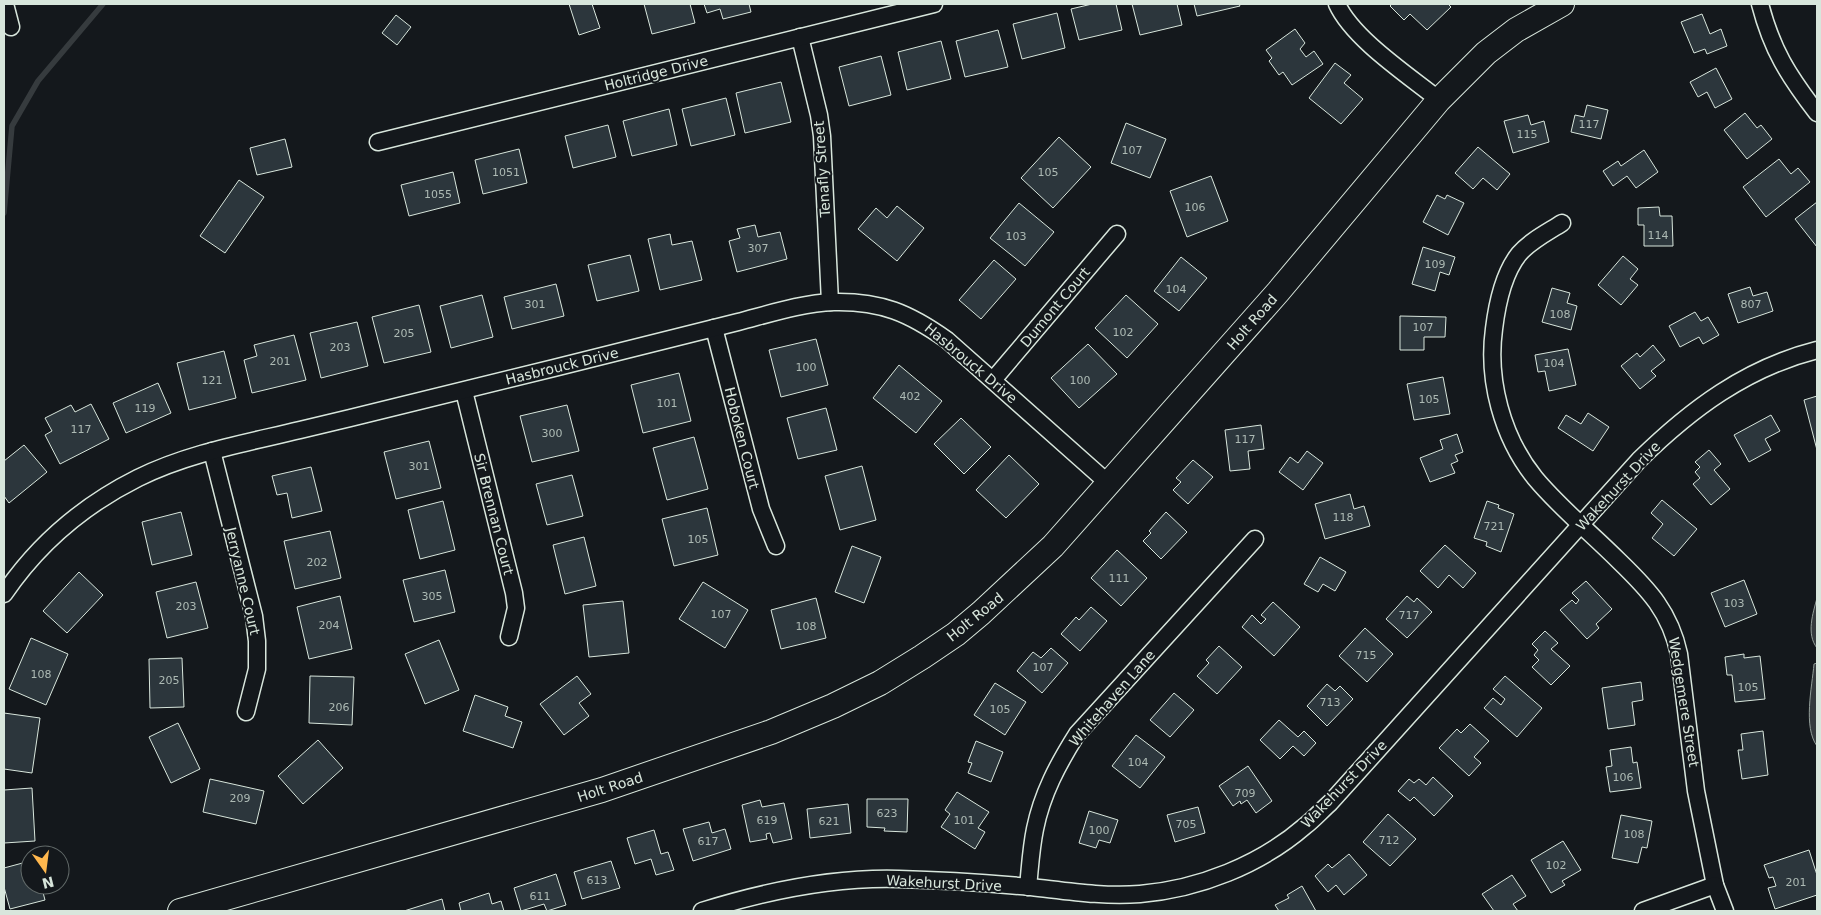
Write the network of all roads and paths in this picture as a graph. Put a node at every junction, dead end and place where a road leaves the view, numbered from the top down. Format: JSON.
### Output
{"nodes":[{"id":1,"x":5,"y":4,"type":"edge"},
{"id":2,"x":934,"y":4,"type":"edge"},
{"id":3,"x":1336,"y":4,"type":"edge"},
{"id":4,"x":1562,"y":4,"type":"edge"},
{"id":5,"x":1760,"y":4,"type":"edge"},
{"id":6,"x":12,"y":27,"type":"dead end"},
{"id":7,"x":800,"y":37,"type":"junction"},
{"id":8,"x":1439,"y":100,"type":"junction"},
{"id":9,"x":1817,"y":113,"type":"edge"},
{"id":10,"x":378,"y":142,"type":"dead end"},
{"id":11,"x":1562,"y":223,"type":"dead end"},
{"id":12,"x":1117,"y":234,"type":"dead end"},
{"id":13,"x":830,"y":302,"type":"junction"},
{"id":14,"x":714,"y":328,"type":"junction"},
{"id":15,"x":1817,"y":350,"type":"edge"},
{"id":16,"x":993,"y":380,"type":"junction"},
{"id":17,"x":464,"y":391,"type":"junction"},
{"id":18,"x":212,"y":451,"type":"junction"},
{"id":19,"x":1108,"y":483,"type":"junction"},
{"id":20,"x":1582,"y":524,"type":"junction"},
{"id":21,"x":1255,"y":538,"type":"dead end"},
{"id":22,"x":776,"y":546,"type":"dead end"},
{"id":23,"x":4,"y":594,"type":"edge"},
{"id":24,"x":510,"y":637,"type":"dead end"},
{"id":25,"x":246,"y":712,"type":"dead end"},
{"id":26,"x":1715,"y":885,"type":"junction"},
{"id":27,"x":1028,"y":887,"type":"junction"},
{"id":28,"x":180,"y":911,"type":"edge"},
{"id":29,"x":702,"y":911,"type":"edge"},
{"id":30,"x":1643,"y":911,"type":"edge"},
{"id":31,"x":1725,"y":911,"type":"edge"}],
"edges":[{"from":1,"to":6,"type":"street"},
{"from":2,"to":7,"type":"street","name":"Holtridge Drive"},
{"from":3,"to":8,"type":"street"},
{"from":4,"to":8,"type":"street","name":"Holt Road"},
{"from":5,"to":9,"type":"street"},
{"from":7,"to":10,"type":"street","name":"Holtridge Drive"},
{"from":7,"to":13,"type":"street","name":"Tenafly Street"},
{"from":8,"to":19,"type":"street","name":"Holt Road"},
{"from":11,"to":20,"type":"street","name":"Wedgemere Street"},
{"from":12,"to":16,"type":"street","name":"Dumont Court"},
{"from":13,"to":14,"type":"street","name":"Hasbrouck Drive"},
{"from":13,"to":16,"type":"street","name":"Hasbrouck Drive"},
{"from":14,"to":17,"type":"street","name":"Hasbrouck Drive"},
{"from":14,"to":22,"type":"street","name":"Hoboken Court"},
{"from":15,"to":20,"type":"street","name":"Wakehurst Drive"},
{"from":16,"to":19,"type":"street","name":"Hasbrouck Drive"},
{"from":17,"to":18,"type":"street","name":"Hasbrouck Drive"},
{"from":17,"to":24,"type":"street","name":"Sir Brennan Court"},
{"from":18,"to":23,"type":"street","name":"Hasbrouck Drive"},
{"from":18,"to":25,"type":"street","name":"Jerryanne Court"},
{"from":19,"to":28,"type":"street","name":"Holt Road"},
{"from":20,"to":26,"type":"street","name":"Wedgemere Street"},
{"from":20,"to":27,"type":"street","name":"Wakehurst Drive"},
{"from":21,"to":27,"type":"street","name":"Whitehaven Lane"},
{"from":26,"to":30,"type":"street"},
{"from":26,"to":31,"type":"street","name":"Wedgemere Street"},
{"from":27,"to":29,"type":"street","name":"Wakehurst Drive"}]}
